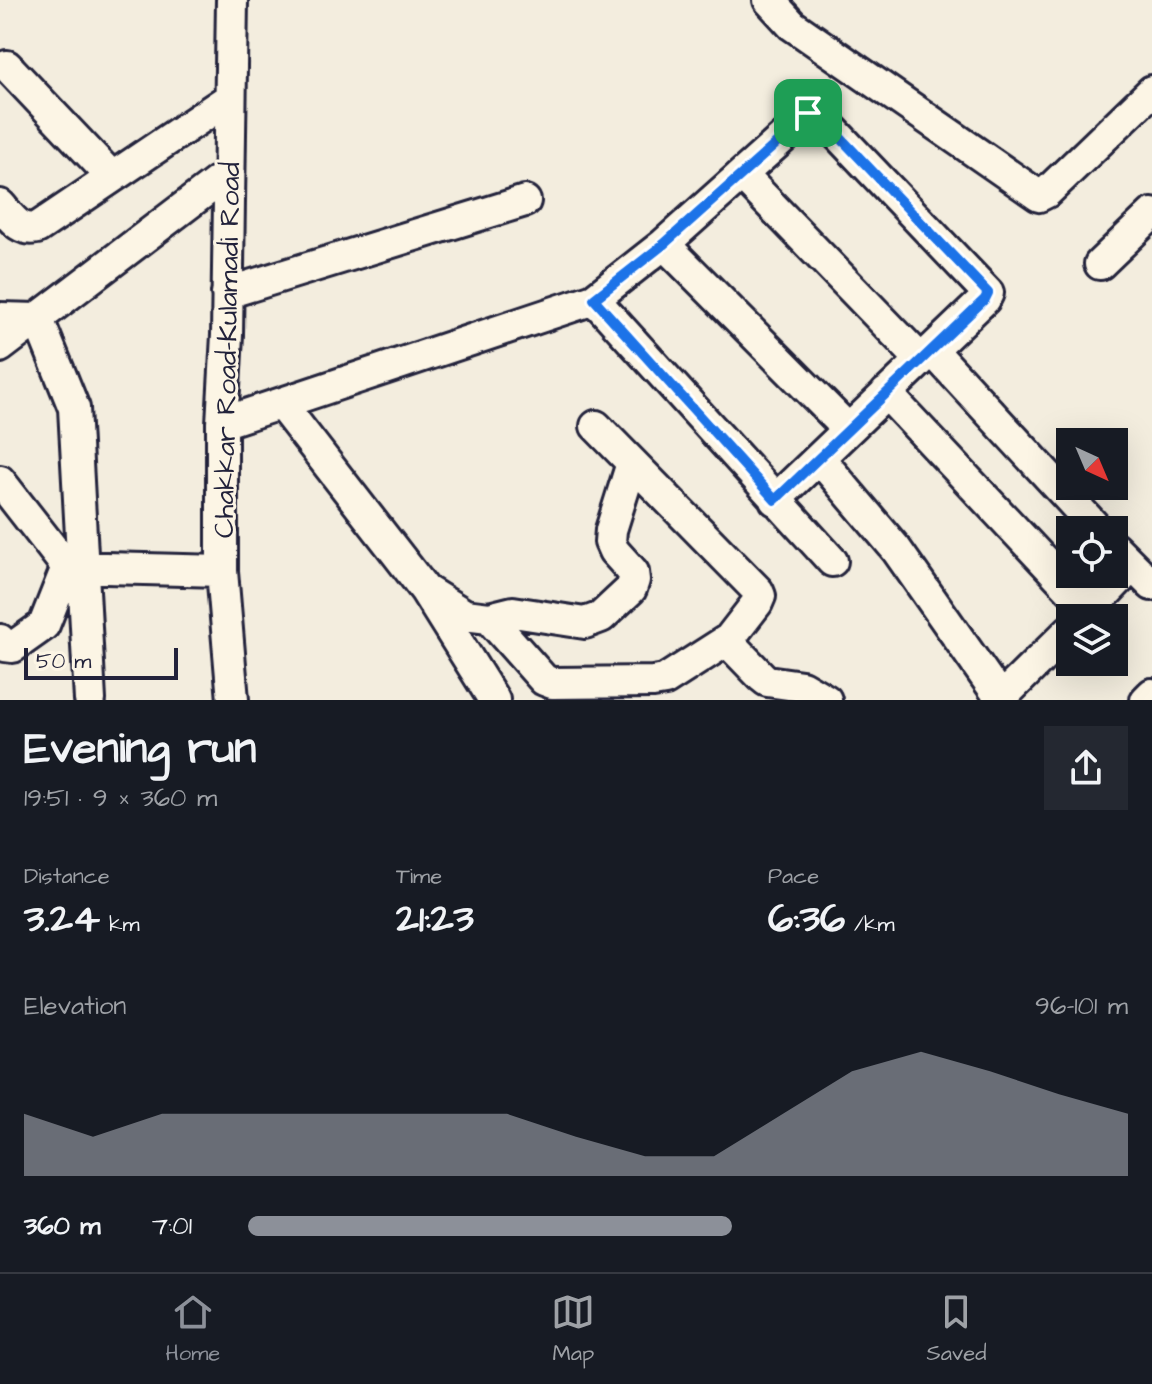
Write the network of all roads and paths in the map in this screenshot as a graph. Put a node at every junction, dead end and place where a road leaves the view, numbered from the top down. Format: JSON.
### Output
{"nodes":[{"id":1,"x":232,"y":0,"type":"edge"},
{"id":2,"x":769,"y":0,"type":"edge"},
{"id":3,"x":7,"y":66,"type":"dead end"},
{"id":4,"x":230,"y":98,"type":"junction"},
{"id":5,"x":1147,"y":104,"type":"edge"},
{"id":6,"x":229,"y":173,"type":"junction"},
{"id":7,"x":743,"y":176,"type":"junction"},
{"id":8,"x":112,"y":177,"type":"junction"},
{"id":9,"x":525,"y":201,"type":"dead end"},
{"id":10,"x":0,"y":205,"type":"edge"},
{"id":11,"x":1152,"y":214,"type":"edge"},
{"id":12,"x":664,"y":244,"type":"junction"},
{"id":13,"x":1100,"y":264,"type":"dead end"},
{"id":14,"x":227,"y":293,"type":"junction"},
{"id":15,"x":594,"y":299,"type":"junction"},
{"id":16,"x":0,"y":318,"type":"edge"},
{"id":17,"x":38,"y":319,"type":"junction"},
{"id":18,"x":0,"y":347,"type":"edge"},
{"id":19,"x":926,"y":355,"type":"junction"},
{"id":20,"x":886,"y":393,"type":"junction"},
{"id":21,"x":281,"y":404,"type":"junction"},
{"id":22,"x":222,"y":423,"type":"junction"},
{"id":23,"x":596,"y":426,"type":"dead end"},
{"id":24,"x":848,"y":429,"type":"junction"},
{"id":25,"x":819,"y":458,"type":"junction"},
{"id":26,"x":632,"y":463,"type":"junction"},
{"id":27,"x":0,"y":481,"type":"edge"},
{"id":28,"x":775,"y":500,"type":"junction"},
{"id":29,"x":1084,"y":516,"type":"edge"},
{"id":30,"x":832,"y":561,"type":"dead end"},
{"id":31,"x":1133,"y":566,"type":"edge"},
{"id":32,"x":74,"y":567,"type":"junction"},
{"id":33,"x":222,"y":571,"type":"junction"},
{"id":34,"x":425,"y":590,"type":"junction"},
{"id":35,"x":1068,"y":604,"type":"edge"},
{"id":36,"x":1096,"y":604,"type":"edge"},
{"id":37,"x":489,"y":618,"type":"junction"},
{"id":38,"x":729,"y":639,"type":"junction"},
{"id":39,"x":0,"y":640,"type":"edge"},
{"id":40,"x":1056,"y":644,"type":"edge"},
{"id":41,"x":1152,"y":694,"type":"edge"},
{"id":42,"x":1000,"y":699,"type":"edge"},
{"id":43,"x":90,"y":700,"type":"edge"},
{"id":44,"x":233,"y":700,"type":"edge"},
{"id":45,"x":494,"y":700,"type":"edge"},
{"id":46,"x":826,"y":700,"type":"edge"},
{"id":47,"x":1146,"y":700,"type":"edge"}],
"edges":[{"from":1,"to":4,"type":"street","name":"Chakkar Road-Kulamadi Road"},
{"from":2,"to":5,"type":"street"},
{"from":3,"to":8,"type":"street"},
{"from":4,"to":6,"type":"street","name":"Chakkar Road-Kulamadi Road"},
{"from":4,"to":8,"type":"street"},
{"from":6,"to":14,"type":"street","name":"Chakkar Road-Kulamadi Road"},
{"from":6,"to":17,"type":"street"},
{"from":7,"to":12,"type":"street"},
{"from":7,"to":19,"type":"street"},
{"from":7,"to":19,"type":"street"},
{"from":8,"to":10,"type":"street"},
{"from":9,"to":14,"type":"street"},
{"from":11,"to":13,"type":"street"},
{"from":12,"to":15,"type":"street"},
{"from":12,"to":24,"type":"street"},
{"from":14,"to":22,"type":"street","name":"Chakkar Road-Kulamadi Road"},
{"from":15,"to":21,"type":"street"},
{"from":15,"to":28,"type":"street"},
{"from":16,"to":17,"type":"street"},
{"from":17,"to":18,"type":"street"},
{"from":17,"to":32,"type":"street"},
{"from":19,"to":20,"type":"street"},
{"from":19,"to":29,"type":"street"},
{"from":20,"to":24,"type":"street"},
{"from":20,"to":35,"type":"street"},
{"from":21,"to":22,"type":"street"},
{"from":21,"to":34,"type":"street"},
{"from":22,"to":33,"type":"street","name":"Chakkar Road-Kulamadi Road"},
{"from":23,"to":26,"type":"street"},
{"from":24,"to":25,"type":"street"},
{"from":25,"to":28,"type":"street"},
{"from":25,"to":42,"type":"street"},
{"from":26,"to":37,"type":"street"},
{"from":26,"to":38,"type":"street"},
{"from":27,"to":32,"type":"street"},
{"from":28,"to":30,"type":"street"},
{"from":31,"to":36,"type":"street"},
{"from":32,"to":33,"type":"street"},
{"from":32,"to":39,"type":"street"},
{"from":32,"to":43,"type":"street"},
{"from":33,"to":44,"type":"street","name":"Chakkar Road-Kulamadi Road"},
{"from":34,"to":37,"type":"street"},
{"from":34,"to":45,"type":"street"},
{"from":37,"to":38,"type":"street"},
{"from":38,"to":46,"type":"street"},
{"from":40,"to":42,"type":"street"},
{"from":41,"to":47,"type":"street"}]}
